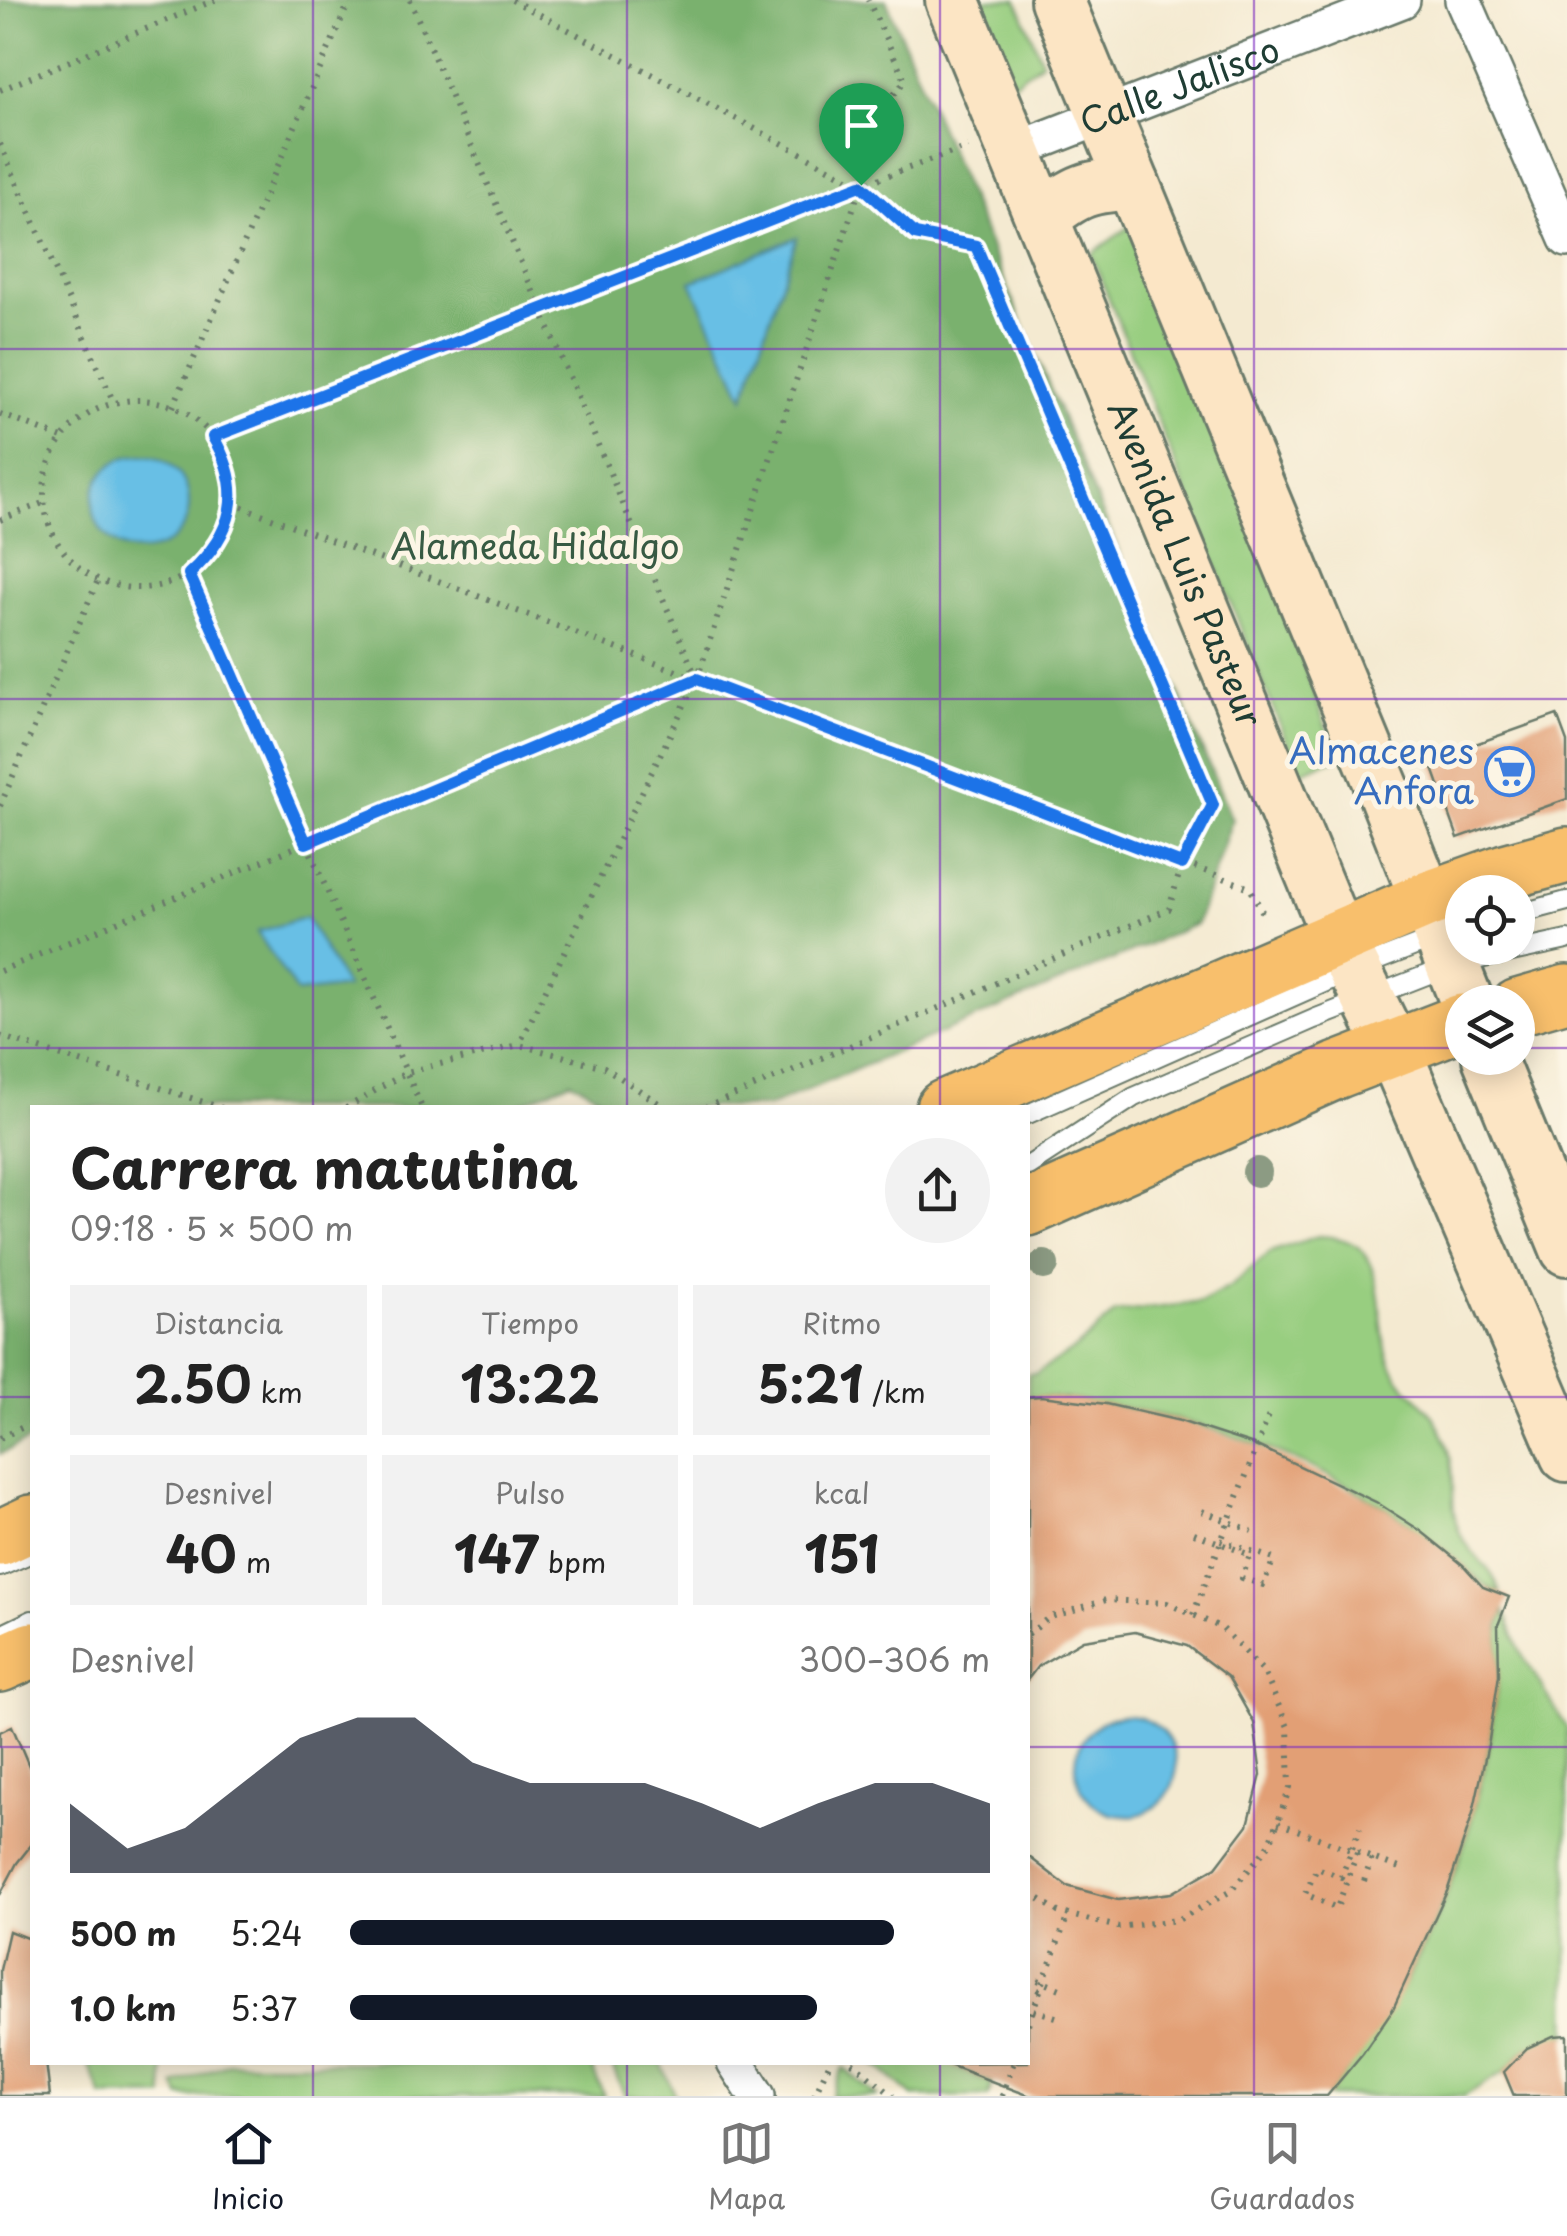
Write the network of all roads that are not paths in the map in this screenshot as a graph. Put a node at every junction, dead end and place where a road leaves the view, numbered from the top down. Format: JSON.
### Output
{"nodes":[{"id":1,"x":952,"y":0,"type":"edge"},
{"id":2,"x":1057,"y":0,"type":"edge"},
{"id":3,"x":1402,"y":0,"type":"edge"},
{"id":4,"x":1463,"y":0,"type":"edge"},
{"id":5,"x":1104,"y":116,"type":"junction"},
{"id":6,"x":990,"y":150,"type":"junction"},
{"id":7,"x":1133,"y":184,"type":"junction"},
{"id":8,"x":1042,"y":218,"type":"junction"},
{"id":9,"x":1567,"y":240,"type":"edge"},
{"id":10,"x":1567,"y":855,"type":"edge"},
{"id":11,"x":1502,"y":875,"type":"edge"},
{"id":12,"x":1567,"y":901,"type":"edge"},
{"id":13,"x":1535,"y":909,"type":"edge"},
{"id":14,"x":1445,"y":934,"type":"edge"},
{"id":15,"x":1567,"y":940,"type":"edge"},
{"id":16,"x":1535,"y":942,"type":"edge"},
{"id":17,"x":1445,"y":947,"type":"edge"},
{"id":18,"x":1353,"y":968,"type":"junction"},
{"id":19,"x":1567,"y":994,"type":"edge"},
{"id":20,"x":1535,"y":1002,"type":"edge"},
{"id":21,"x":1445,"y":1028,"type":"edge"},
{"id":22,"x":1393,"y":1048,"type":"junction"},
{"id":23,"x":1495,"y":1075,"type":"edge"},
{"id":24,"x":953,"y":1105,"type":"edge"},
{"id":25,"x":1030,"y":1113,"type":"edge"},
{"id":26,"x":1030,"y":1165,"type":"edge"},
{"id":27,"x":1030,"y":1207,"type":"edge"},
{"id":28,"x":1567,"y":1248,"type":"edge"},
{"id":29,"x":1567,"y":1455,"type":"edge"},
{"id":30,"x":30,"y":1524,"type":"edge"},
{"id":31,"x":0,"y":1538,"type":"edge"},
{"id":32,"x":30,"y":1553,"type":"edge"},
{"id":33,"x":0,"y":1567,"type":"edge"},
{"id":34,"x":30,"y":1621,"type":"edge"},
{"id":35,"x":0,"y":1635,"type":"edge"},
{"id":36,"x":30,"y":1651,"type":"edge"},
{"id":37,"x":0,"y":1664,"type":"edge"},
{"id":38,"x":736,"y":2065,"type":"edge"},
{"id":39,"x":757,"y":2096,"type":"edge"}],
"edges":[{"from":1,"to":6,"type":"main road","name":"Avenida Luis Pasteur"},
{"from":2,"to":5,"type":"main road"},
{"from":3,"to":5,"type":"street","name":"Calle Jalisco"},
{"from":4,"to":9,"type":"street"},
{"from":5,"to":6,"type":"street","name":"Calle Jalisco"},
{"from":5,"to":7,"type":"main road"},
{"from":6,"to":8,"type":"main road","name":"Avenida Luis Pasteur"},
{"from":7,"to":8,"type":"main road"},
{"from":7,"to":14,"type":"main road"},
{"from":8,"to":18,"type":"main road","name":"Avenida Luis Pasteur"},
{"from":10,"to":11,"type":"main road"},
{"from":12,"to":13,"type":"lane"},
{"from":15,"to":16,"type":"lane"},
{"from":17,"to":18,"type":"main road"},
{"from":18,"to":22,"type":"main road","name":"Avenida Luis Pasteur"},
{"from":18,"to":24,"type":"main road"},
{"from":18,"to":25,"type":"lane"},
{"from":18,"to":26,"type":"lane"},
{"from":19,"to":20,"type":"main road"},
{"from":21,"to":22,"type":"main road"},
{"from":22,"to":27,"type":"main road"},
{"from":22,"to":29,"type":"main road","name":"Avenida Luis Pasteur"},
{"from":23,"to":28,"type":"main road"},
{"from":30,"to":31,"type":"main road"},
{"from":32,"to":33,"type":"lane"},
{"from":34,"to":35,"type":"lane"},
{"from":36,"to":37,"type":"main road"},
{"from":38,"to":39,"type":"street"}]}
